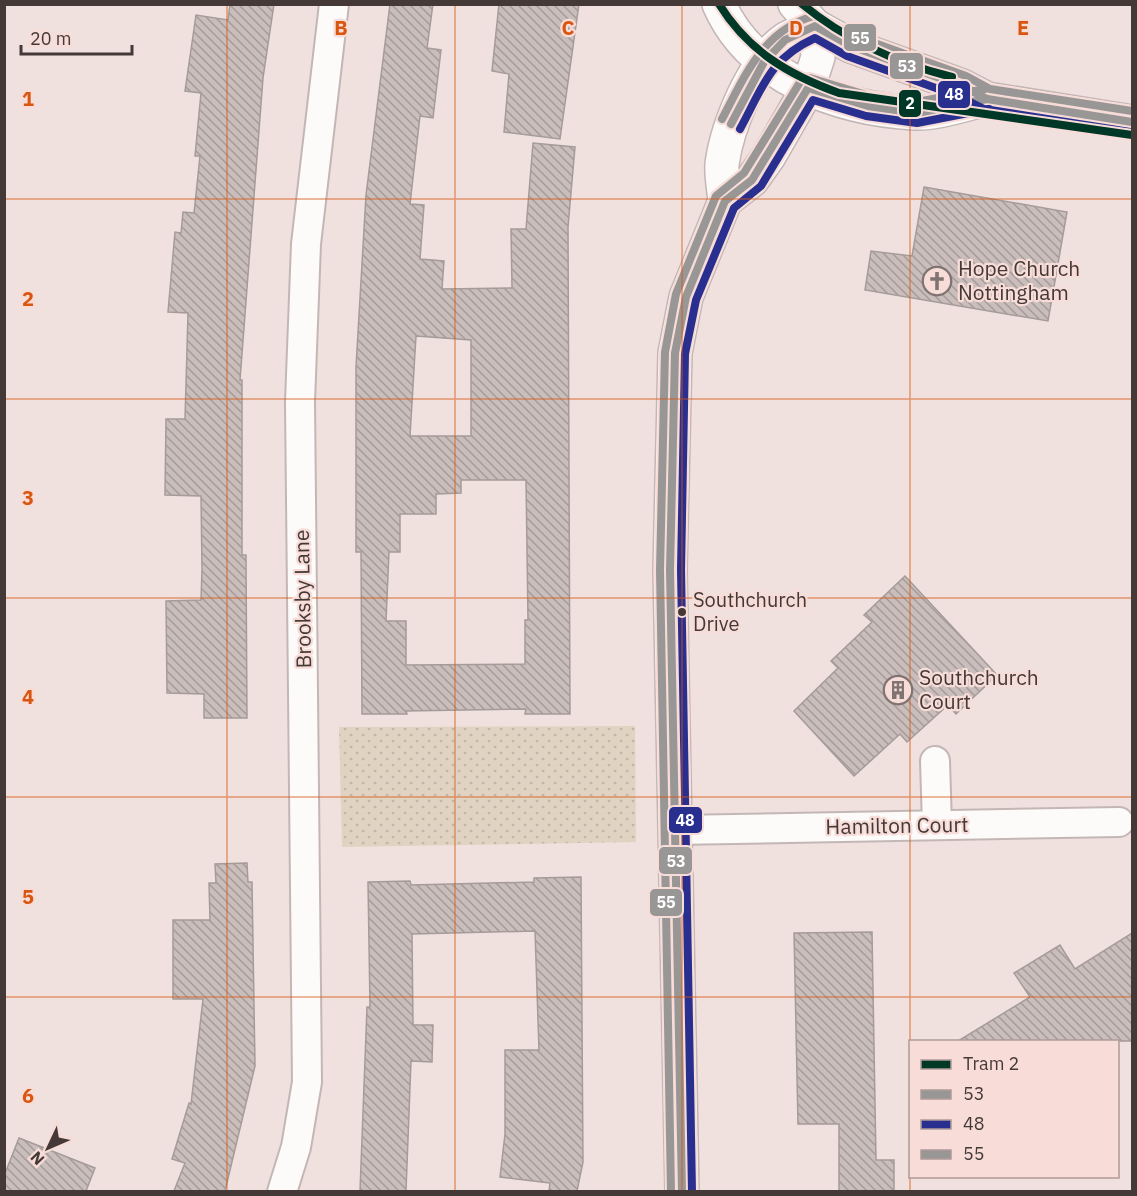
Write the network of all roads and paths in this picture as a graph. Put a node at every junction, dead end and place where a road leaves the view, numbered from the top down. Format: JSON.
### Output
{"nodes":[{"id":1,"x":334,"y":4,"type":"edge"},
{"id":2,"x":719,"y":4,"type":"edge"},
{"id":3,"x":805,"y":15,"type":"edge"},
{"id":4,"x":764,"y":62,"type":"junction"},
{"id":5,"x":808,"y":88,"type":"junction"},
{"id":6,"x":987,"y":99,"type":"junction"},
{"id":7,"x":1132,"y":122,"type":"edge"},
{"id":8,"x":725,"y":201,"type":"junction"},
{"id":9,"x":935,"y":761,"type":"dead end"},
{"id":10,"x":1119,"y":822,"type":"dead end"},
{"id":11,"x":937,"y":825,"type":"junction"},
{"id":12,"x":675,"y":830,"type":"junction"},
{"id":13,"x":282,"y":1191,"type":"edge"},
{"id":14,"x":682,"y":1191,"type":"edge"}],
"edges":[{"from":1,"to":13,"type":"street","name":"Brooksby Lane"},
{"from":2,"to":4,"type":"street"},
{"from":3,"to":4,"type":"street"},
{"from":3,"to":5,"type":"street"},
{"from":3,"to":6,"type":"street"},
{"from":4,"to":5,"type":"street"},
{"from":4,"to":8,"type":"street"},
{"from":5,"to":6,"type":"street"},
{"from":5,"to":8,"type":"street"},
{"from":6,"to":7,"type":"street"},
{"from":8,"to":12,"type":"street"},
{"from":9,"to":11,"type":"street"},
{"from":10,"to":11,"type":"street","name":"Hamilton Court"},
{"from":11,"to":12,"type":"street","name":"Hamilton Court"},
{"from":12,"to":14,"type":"street"}]}
